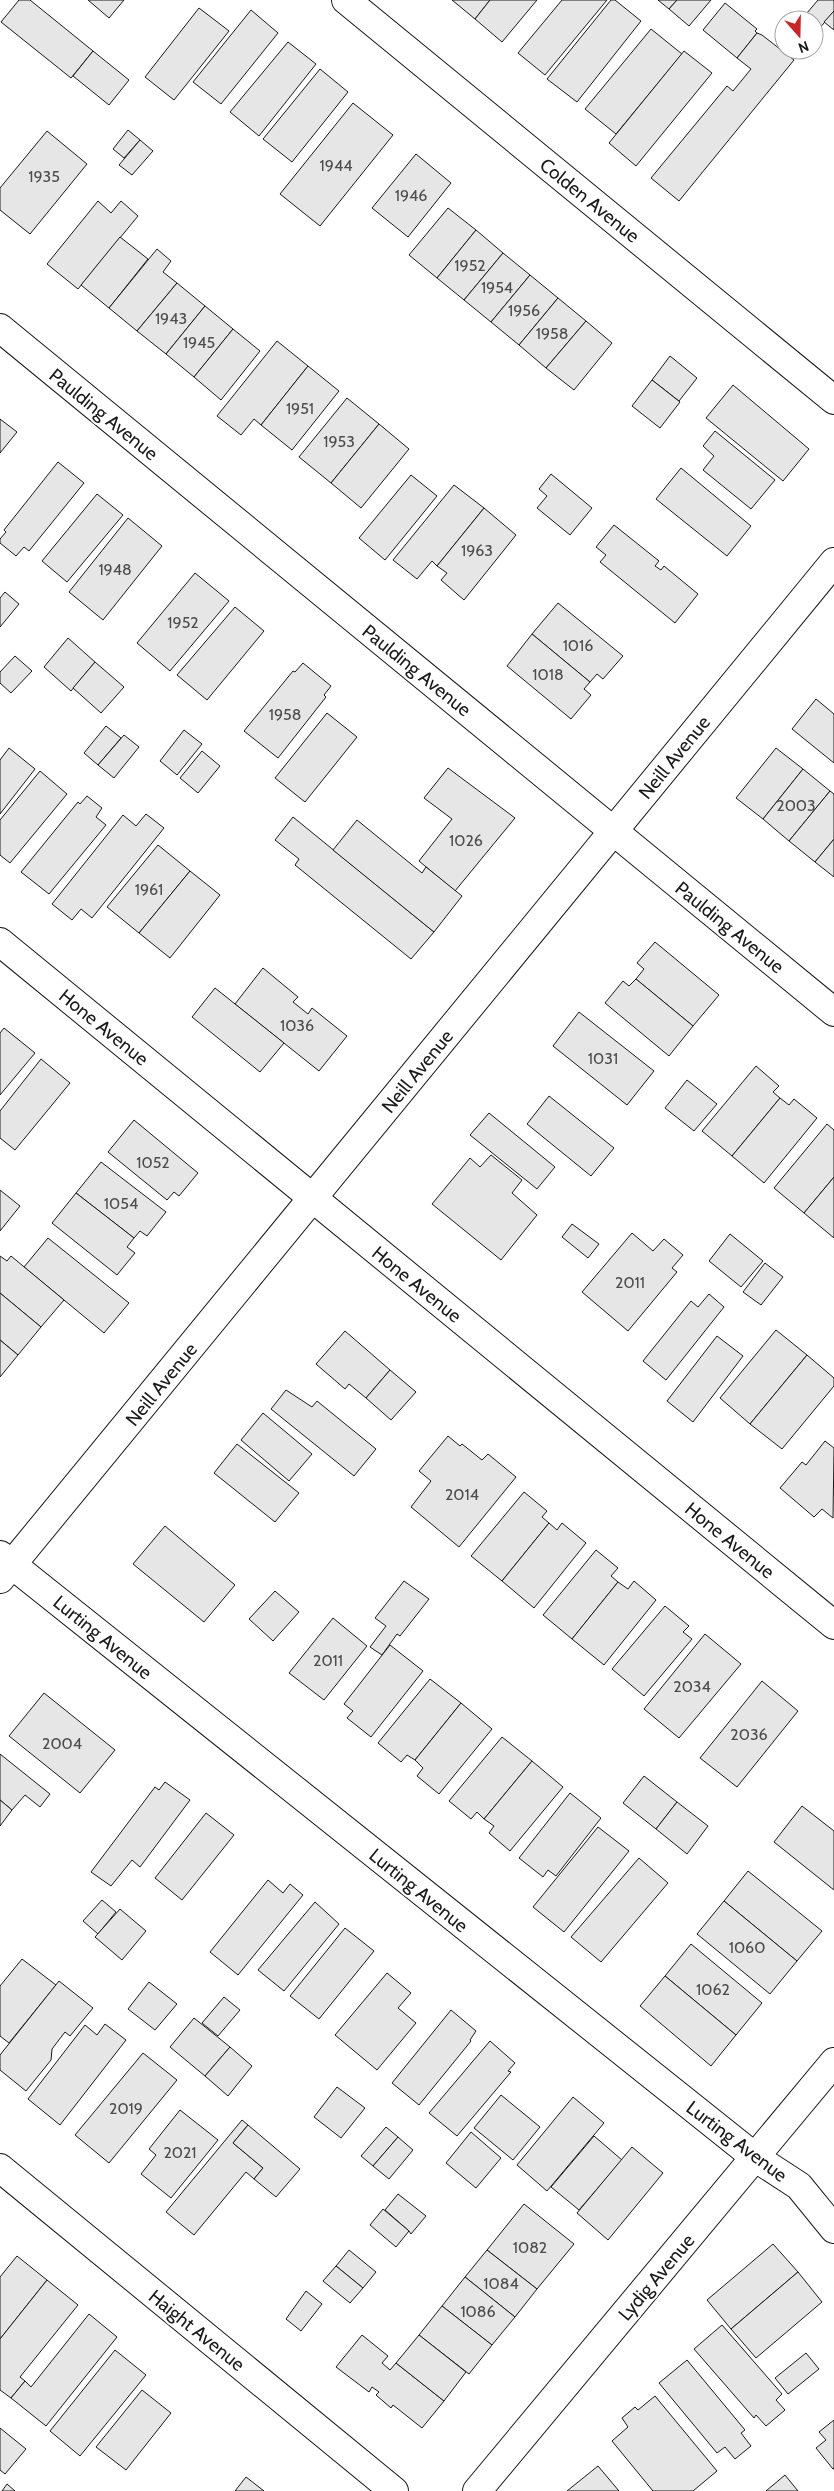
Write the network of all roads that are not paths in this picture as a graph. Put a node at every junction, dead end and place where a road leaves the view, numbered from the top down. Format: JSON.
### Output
{"nodes":[{"id":1,"x":346,"y":0,"type":"edge"},
{"id":2,"x":0,"y":328,"type":"edge"},
{"id":3,"x":834,"y":400,"type":"edge"},
{"id":4,"x":834,"y":562,"type":"edge"},
{"id":5,"x":613,"y":831,"type":"junction"},
{"id":6,"x":0,"y":942,"type":"edge"},
{"id":7,"x":834,"y":1012,"type":"edge"},
{"id":8,"x":313,"y":1198,"type":"junction"},
{"id":9,"x":4,"y":1566,"type":"edge"},
{"id":10,"x":834,"y":1625,"type":"edge"},
{"id":11,"x":834,"y":2062,"type":"edge"},
{"id":12,"x":756,"y":2158,"type":"junction"},
{"id":13,"x":0,"y":2168,"type":"edge"},
{"id":14,"x":834,"y":2229,"type":"edge"},
{"id":15,"x":394,"y":2491,"type":"edge"},
{"id":16,"x":477,"y":2491,"type":"edge"}],
"edges":[{"from":1,"to":3,"type":"street","name":"Colden Avenue"},
{"from":2,"to":5,"type":"street","name":"Paulding Avenue"},
{"from":4,"to":5,"type":"street","name":"Neill Avenue"},
{"from":5,"to":7,"type":"street","name":"Paulding Avenue"},
{"from":5,"to":8,"type":"street","name":"Neill Avenue"},
{"from":6,"to":8,"type":"street","name":"Hone Avenue"},
{"from":8,"to":9,"type":"street","name":"Neill Avenue"},
{"from":8,"to":10,"type":"street","name":"Hone Avenue"},
{"from":9,"to":12,"type":"street","name":"Lurting Avenue"},
{"from":11,"to":12,"type":"street","name":"Lydig Avenue"},
{"from":12,"to":14,"type":"street","name":"Lurting Avenue"},
{"from":12,"to":16,"type":"street","name":"Lydig Avenue"},
{"from":13,"to":15,"type":"street","name":"Haight Avenue"}]}
